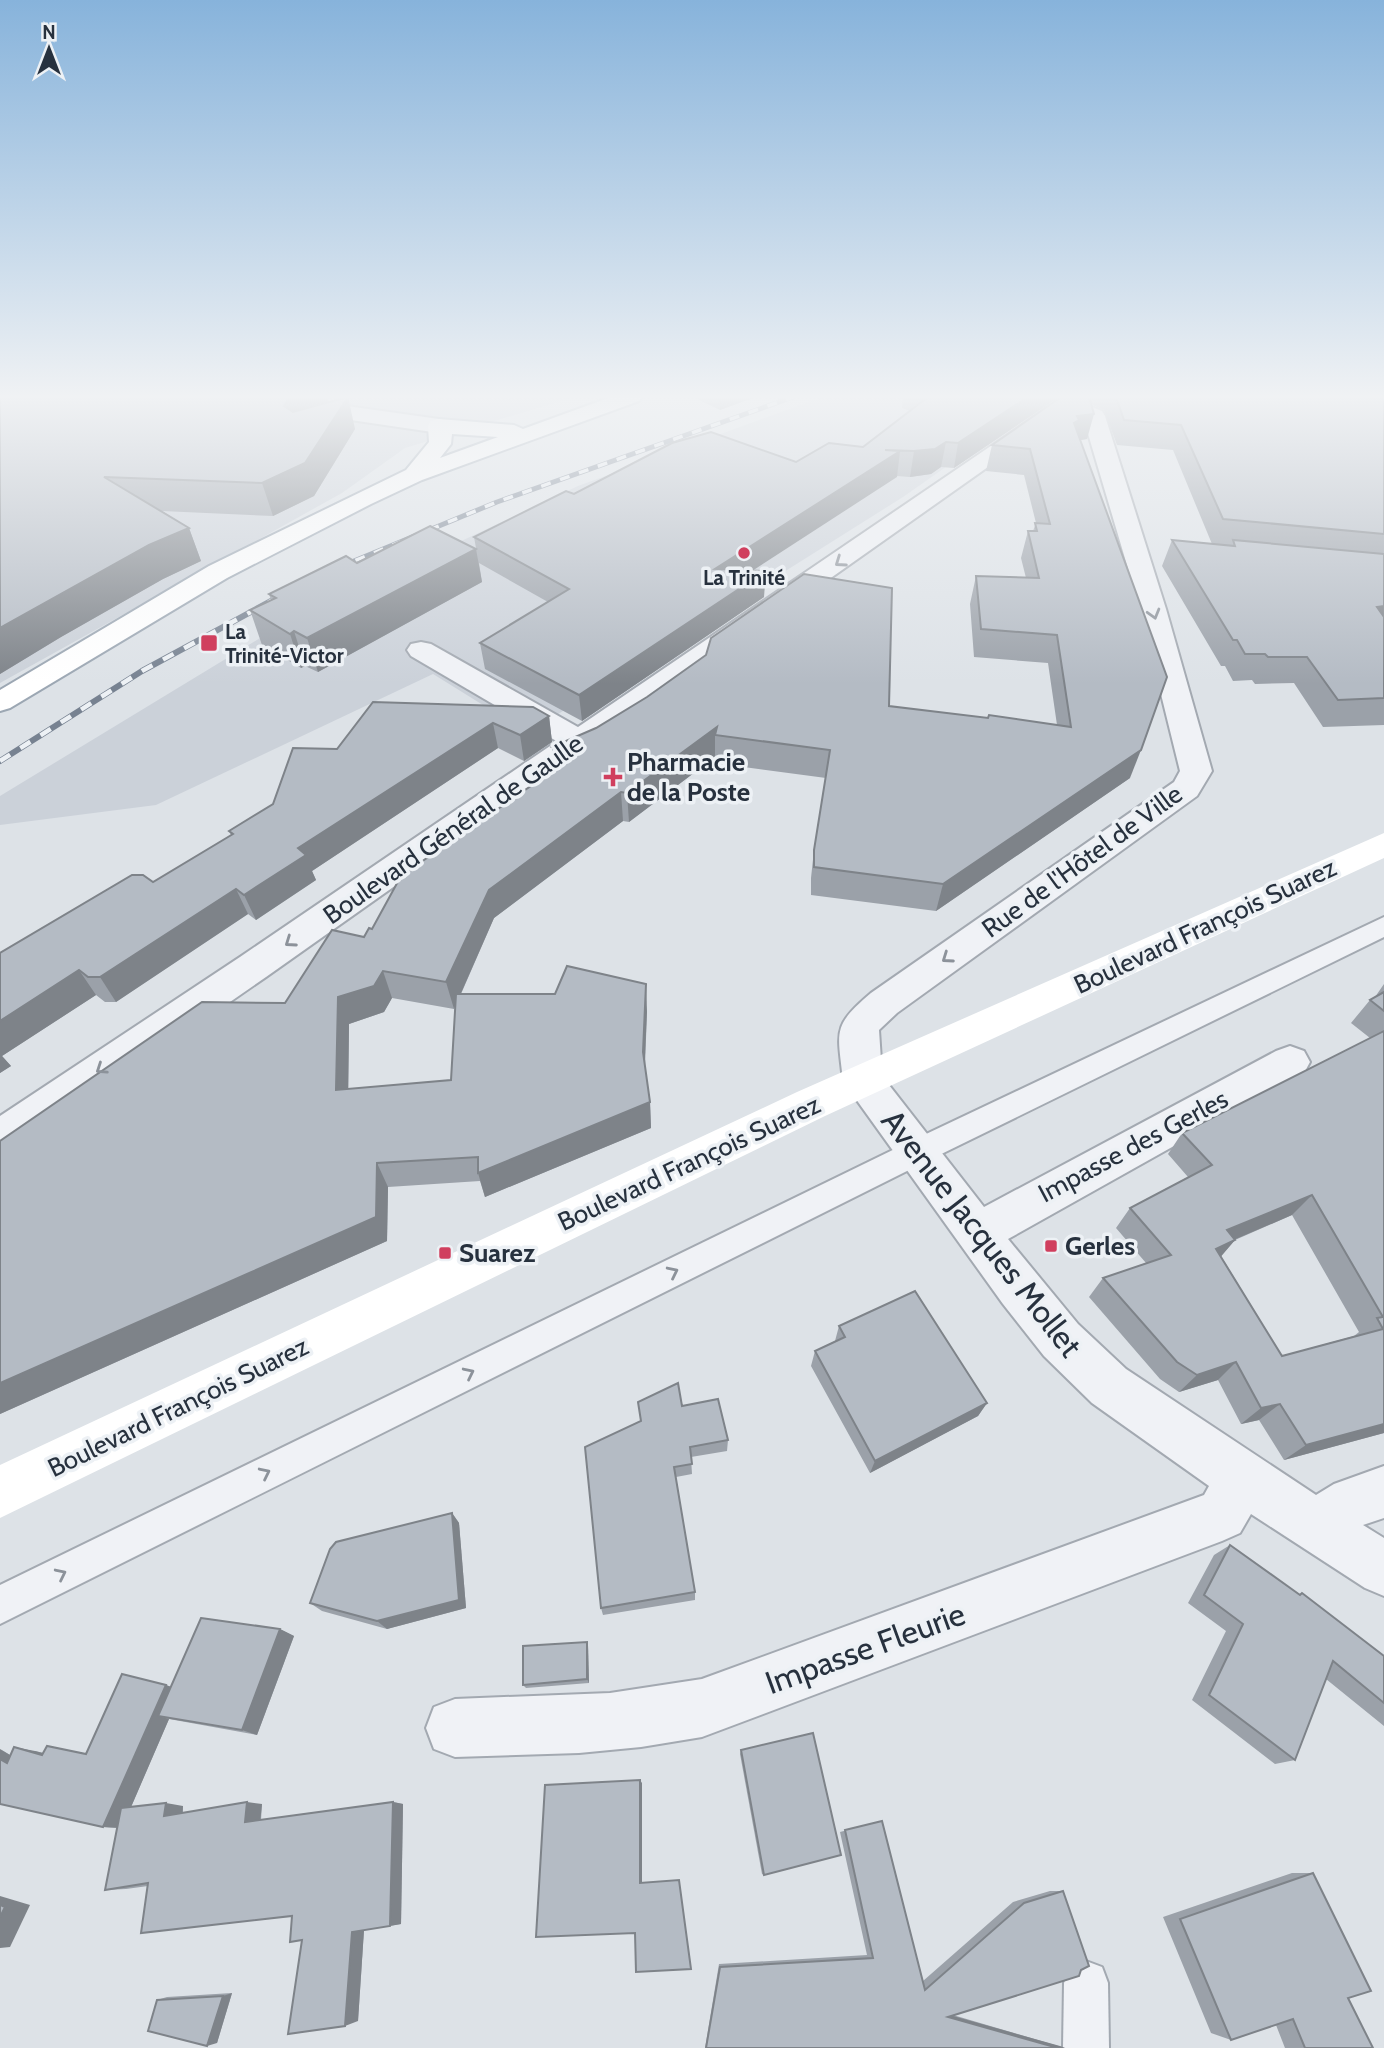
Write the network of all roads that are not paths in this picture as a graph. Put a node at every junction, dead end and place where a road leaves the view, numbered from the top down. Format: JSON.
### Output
{"nodes":[{"id":1,"x":378,"y":493,"type":"edge"},
{"id":2,"x":940,"y":493,"type":"edge"},
{"id":3,"x":1124,"y":493,"type":"edge"},
{"id":4,"x":421,"y":650,"type":"dead end"},
{"id":5,"x":700,"y":659,"type":"junction"},
{"id":6,"x":0,"y":702,"type":"edge"},
{"id":7,"x":581,"y":742,"type":"junction"},
{"id":8,"x":542,"y":768,"type":"junction"},
{"id":9,"x":1384,"y":844,"type":"edge"},
{"id":10,"x":1384,"y":926,"type":"edge"},
{"id":11,"x":1290,"y":1062,"type":"dead end"},
{"id":12,"x":863,"y":1081,"type":"junction"},
{"id":13,"x":0,"y":1138,"type":"edge"},
{"id":14,"x":915,"y":1153,"type":"junction"},
{"id":15,"x":978,"y":1233,"type":"junction"},
{"id":16,"x":1242,"y":1479,"type":"junction"},
{"id":17,"x":0,"y":1492,"type":"edge"},
{"id":18,"x":1384,"y":1492,"type":"edge"},
{"id":19,"x":1317,"y":1524,"type":"junction"},
{"id":20,"x":1384,"y":1569,"type":"edge"},
{"id":21,"x":0,"y":1605,"type":"edge"},
{"id":22,"x":455,"y":1728,"type":"dead end"},
{"id":23,"x":1086,"y":1983,"type":"edge"},
{"id":24,"x":1086,"y":2048,"type":"edge"}],
"edges":[{"from":1,"to":6,"type":"main road"},
{"from":2,"to":5,"type":"street","name":"Boulevard Général de Gaulle","one_way":true},
{"from":3,"to":12,"type":"street","name":"Rue de l'Hôtel de Ville","one_way":true},
{"from":4,"to":7,"type":"street"},
{"from":5,"to":7,"type":"street","name":"Boulevard Général de Gaulle"},
{"from":5,"to":8,"type":"lane"},
{"from":7,"to":8,"type":"street","name":"Boulevard Général de Gaulle"},
{"from":8,"to":13,"type":"street","name":"Boulevard Général de Gaulle","one_way":true},
{"from":9,"to":12,"type":"main road","name":"Boulevard François Suarez"},
{"from":10,"to":14,"type":"lane"},
{"from":11,"to":15,"type":"street","name":"Impasse des Gerles"},
{"from":12,"to":14,"type":"street","name":"Avenue Jacques Mollet"},
{"from":12,"to":17,"type":"main road","name":"Boulevard François Suarez"},
{"from":14,"to":15,"type":"street","name":"Avenue Jacques Mollet"},
{"from":21,"to":14,"type":"lane","one_way":true},
{"from":15,"to":16,"type":"street","name":"Avenue Jacques Mollet"},
{"from":16,"to":19,"type":"street","name":"Avenue Jacques Mollet"},
{"from":16,"to":22,"type":"street","name":"Impasse Fleurie"},
{"from":18,"to":19,"type":"street"},
{"from":19,"to":20,"type":"street","name":"Avenue Jacques Mollet"},
{"from":23,"to":24,"type":"lane"}]}
